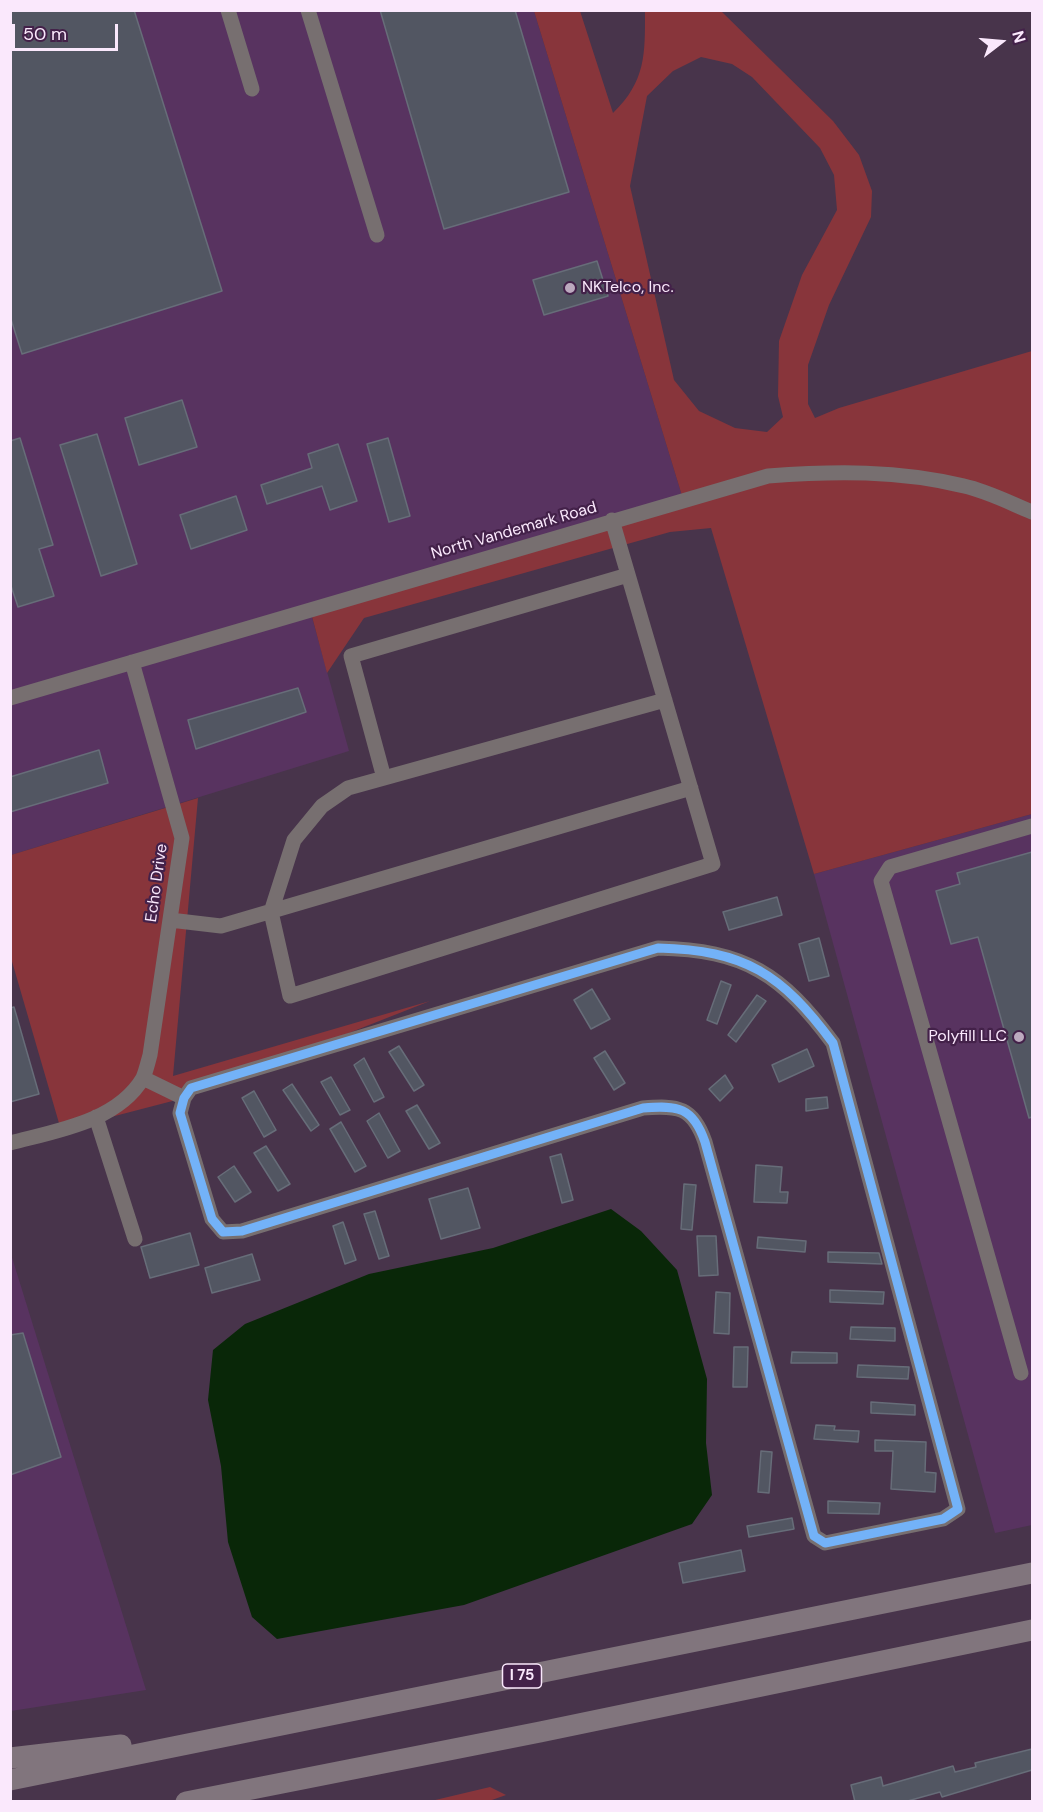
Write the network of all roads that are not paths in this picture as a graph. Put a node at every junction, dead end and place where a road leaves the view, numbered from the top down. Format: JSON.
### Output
{"nodes":[{"id":1,"x":228,"y":10,"type":"edge"},
{"id":2,"x":308,"y":10,"type":"edge"},
{"id":3,"x":252,"y":89,"type":"dead end"},
{"id":4,"x":377,"y":235,"type":"dead end"},
{"id":5,"x":1032,"y":512,"type":"edge"},
{"id":6,"x":612,"y":520,"type":"junction"},
{"id":7,"x":628,"y":575,"type":"junction"},
{"id":8,"x":132,"y":662,"type":"junction"},
{"id":9,"x":10,"y":698,"type":"edge"},
{"id":10,"x":664,"y":700,"type":"junction"},
{"id":11,"x":384,"y":778,"type":"junction"},
{"id":12,"x":691,"y":788,"type":"junction"},
{"id":13,"x":1032,"y":826,"type":"edge"},
{"id":14,"x":271,"y":912,"type":"junction"},
{"id":15,"x":170,"y":920,"type":"junction"},
{"id":16,"x":142,"y":1078,"type":"junction"},
{"id":17,"x":184,"y":1098,"type":"junction"},
{"id":18,"x":96,"y":1117,"type":"junction"},
{"id":19,"x":10,"y":1143,"type":"edge"},
{"id":20,"x":135,"y":1239,"type":"dead end"},
{"id":21,"x":1021,"y":1373,"type":"dead end"},
{"id":22,"x":1032,"y":1573,"type":"edge"},
{"id":23,"x":1032,"y":1630,"type":"edge"},
{"id":24,"x":226,"y":1736,"type":"junction"},
{"id":25,"x":10,"y":1758,"type":"edge"},
{"id":26,"x":10,"y":1780,"type":"edge"},
{"id":27,"x":186,"y":1802,"type":"edge"}],
"edges":[{"from":1,"to":3,"type":"street"},
{"from":2,"to":4,"type":"street"},
{"from":5,"to":6,"type":"street","name":"North Vandemark Road"},
{"from":6,"to":7,"type":"street"},
{"from":6,"to":8,"type":"street","name":"North Vandemark Road"},
{"from":7,"to":10,"type":"street"},
{"from":7,"to":11,"type":"street"},
{"from":8,"to":9,"type":"street","name":"North Vandemark Road"},
{"from":8,"to":15,"type":"street","name":"Echo Drive"},
{"from":10,"to":11,"type":"street"},
{"from":10,"to":12,"type":"street"},
{"from":11,"to":14,"type":"street"},
{"from":12,"to":14,"type":"street"},
{"from":12,"to":14,"type":"street"},
{"from":13,"to":21,"type":"street"},
{"from":14,"to":15,"type":"street"},
{"from":15,"to":16,"type":"street","name":"Echo Drive"},
{"from":16,"to":17,"type":"street"},
{"from":16,"to":18,"type":"street"},
{"from":17,"to":17,"type":"street"},
{"from":18,"to":19,"type":"street"},
{"from":18,"to":20,"type":"street"},
{"from":22,"to":24,"type":"highway","number":"I 75"},
{"from":23,"to":27,"type":"highway"},
{"from":24,"to":25,"type":"highway"},
{"from":24,"to":26,"type":"highway","number":"I 75"}]}
